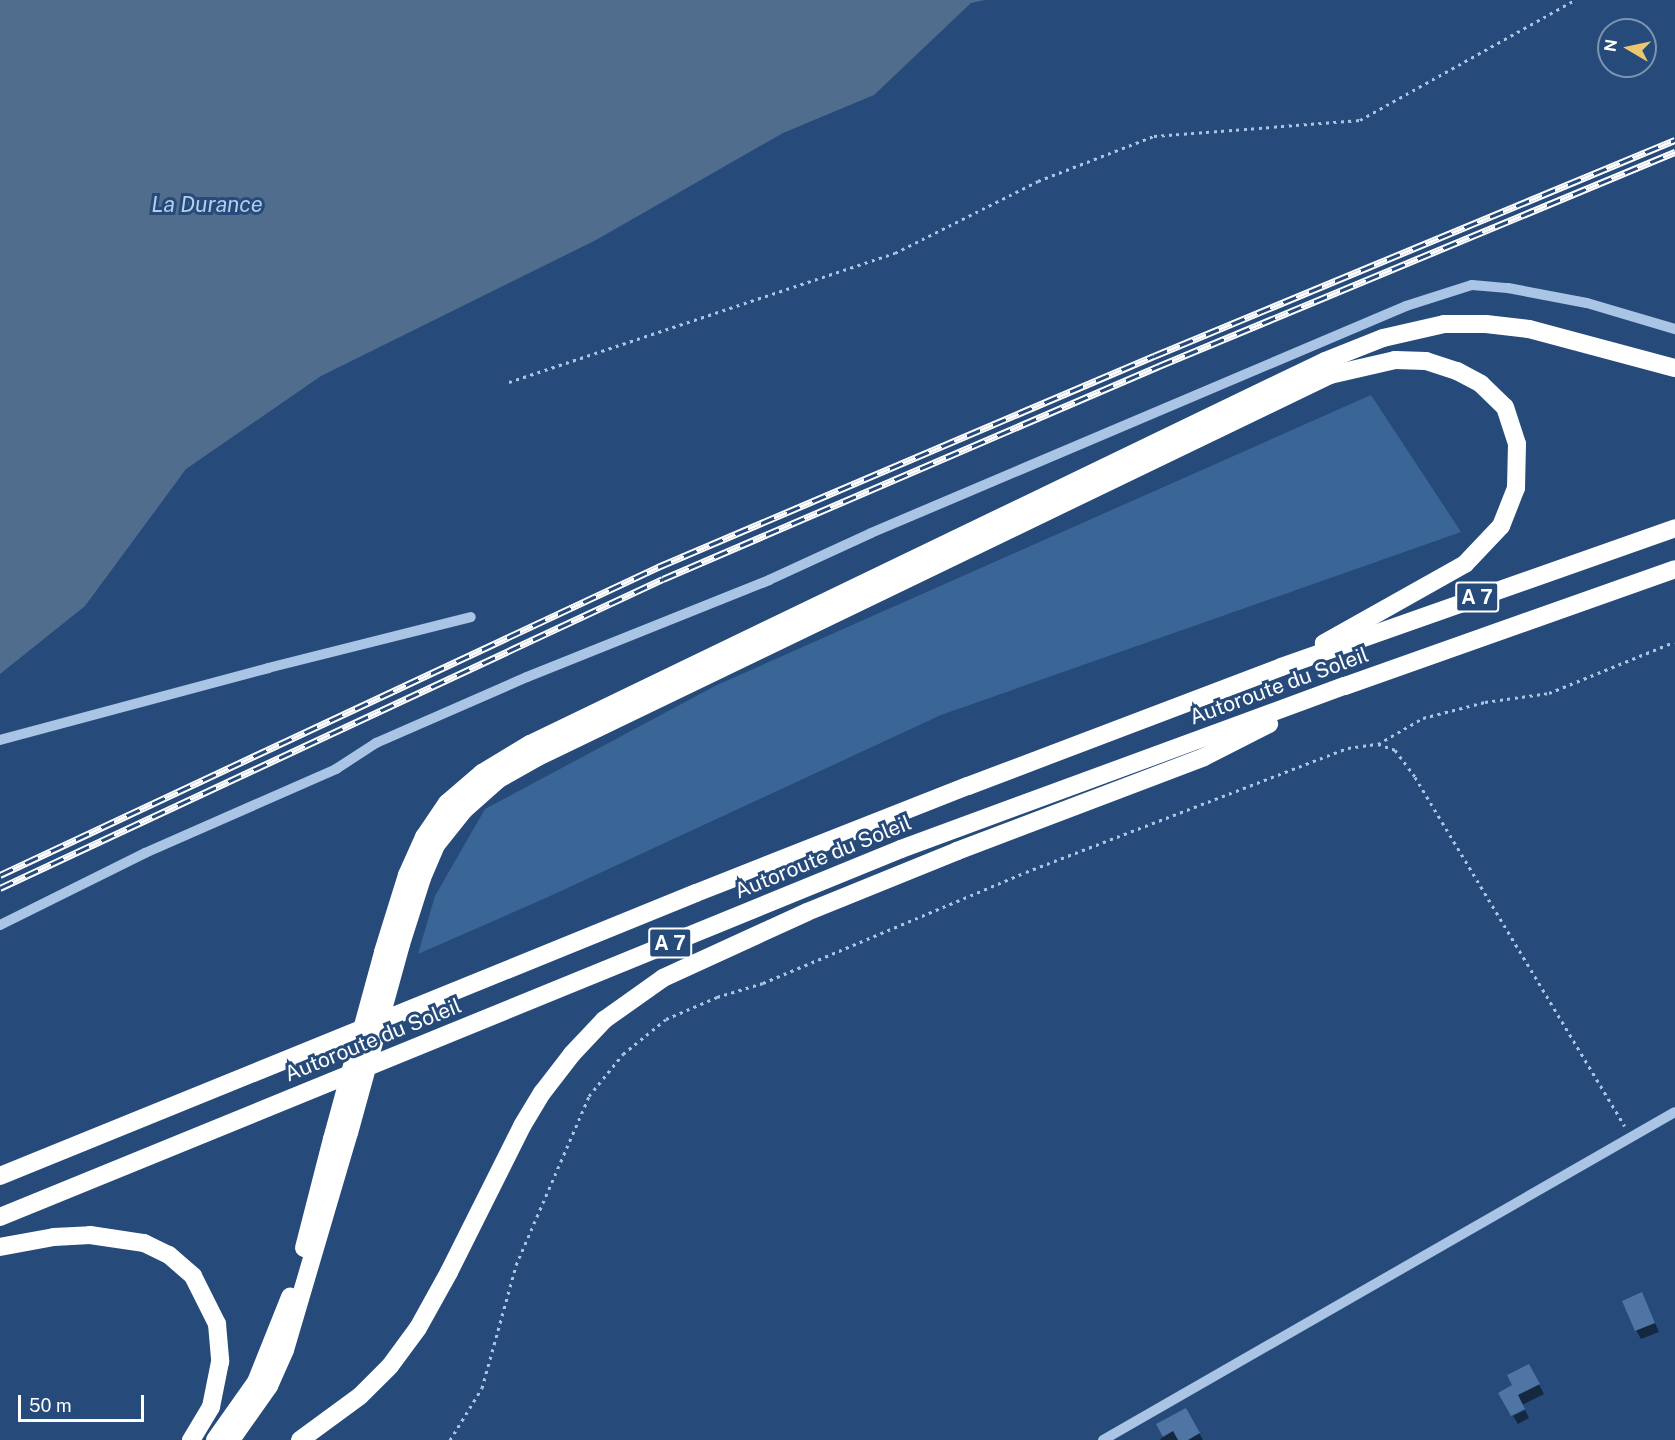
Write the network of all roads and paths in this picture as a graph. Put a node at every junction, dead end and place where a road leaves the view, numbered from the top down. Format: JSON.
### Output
{"nodes":[{"id":1,"x":1575,"y":0,"type":"edge"},
{"id":2,"x":1675,"y":329,"type":"edge"},
{"id":3,"x":1675,"y":368,"type":"edge"},
{"id":4,"x":509,"y":382,"type":"dead end"},
{"id":5,"x":1675,"y":528,"type":"edge"},
{"id":6,"x":1675,"y":568,"type":"edge"},
{"id":7,"x":471,"y":617,"type":"dead end"},
{"id":8,"x":1674,"y":642,"type":"edge"},
{"id":9,"x":1281,"y":668,"type":"junction"},
{"id":10,"x":1346,"y":686,"type":"junction"},
{"id":11,"x":0,"y":740,"type":"edge"},
{"id":12,"x":1378,"y":744,"type":"junction"},
{"id":13,"x":0,"y":925,"type":"edge"},
{"id":14,"x":1675,"y":1112,"type":"edge"},
{"id":15,"x":1632,"y":1137,"type":"junction"},
{"id":16,"x":0,"y":1176,"type":"edge"},
{"id":17,"x":0,"y":1217,"type":"edge"},
{"id":18,"x":0,"y":1247,"type":"edge"},
{"id":19,"x":191,"y":1440,"type":"edge"},
{"id":20,"x":216,"y":1440,"type":"edge"},
{"id":21,"x":231,"y":1440,"type":"edge"},
{"id":22,"x":300,"y":1440,"type":"edge"},
{"id":23,"x":450,"y":1440,"type":"edge"},
{"id":24,"x":1103,"y":1440,"type":"edge"}],
"edges":[{"from":1,"to":4,"type":"path"},
{"from":2,"to":13,"type":"street"},
{"from":3,"to":20,"type":"highway","bridge":true},
{"from":5,"to":9,"type":"highway","name":"Autoroute du Soleil","number":"A 7"},
{"from":6,"to":10,"type":"highway","name":"Autoroute du Soleil","number":"A 7"},
{"from":7,"to":11,"type":"street"},
{"from":8,"to":12,"type":"path"},
{"from":9,"to":16,"type":"highway","name":"Autoroute du Soleil","number":"A 7"},
{"from":9,"to":21,"type":"highway","bridge":true},
{"from":10,"to":17,"type":"highway","name":"Autoroute du Soleil","number":"A 7"},
{"from":10,"to":22,"type":"highway"},
{"from":12,"to":15,"type":"path"},
{"from":12,"to":23,"type":"path"},
{"from":14,"to":15,"type":"street"},
{"from":15,"to":24,"type":"street"},
{"from":18,"to":19,"type":"highway"}]}
